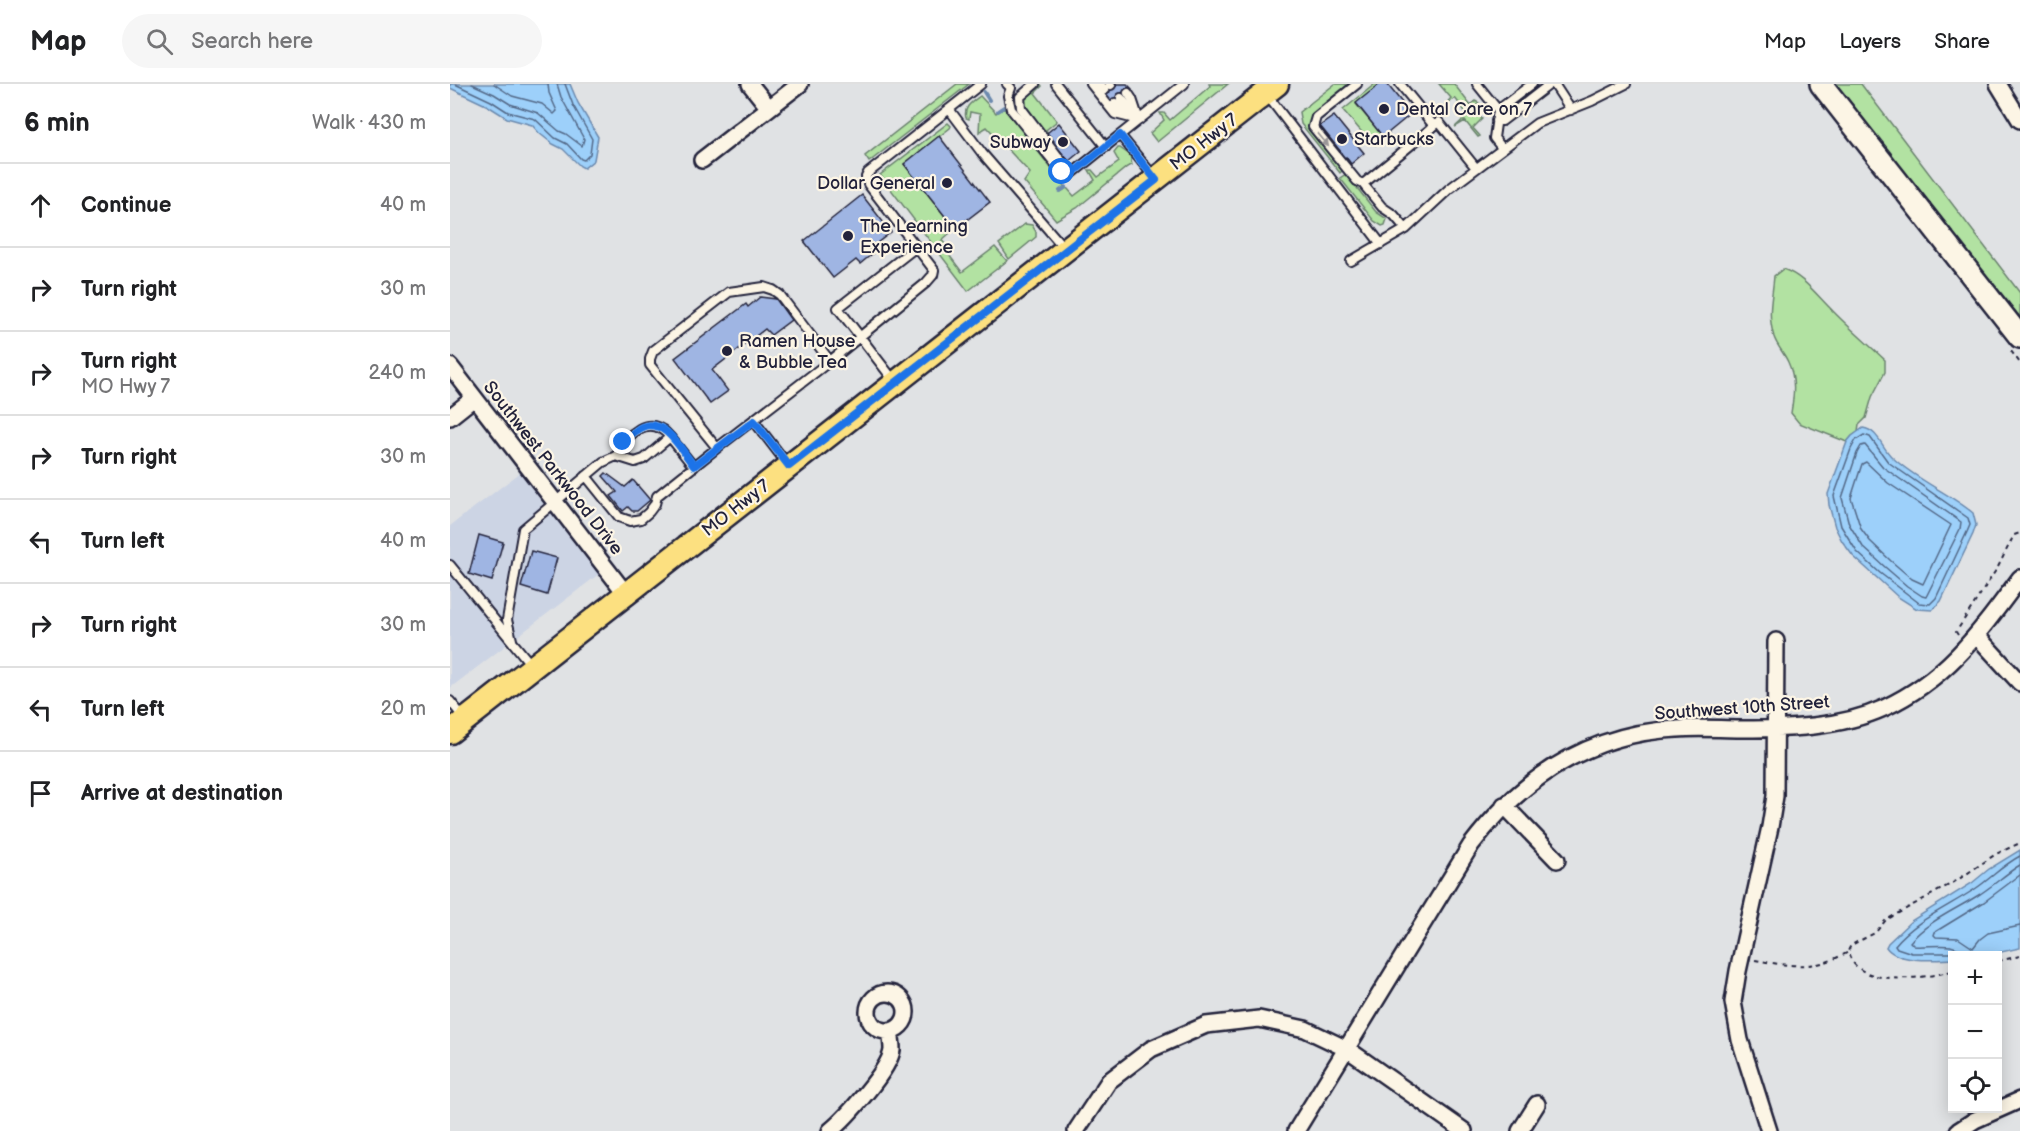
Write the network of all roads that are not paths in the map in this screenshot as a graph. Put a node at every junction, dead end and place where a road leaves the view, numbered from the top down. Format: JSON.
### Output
{"nodes":[{"id":1,"x":750,"y":84,"type":"edge"},
{"id":2,"x":800,"y":84,"type":"edge"},
{"id":3,"x":981,"y":84,"type":"edge"},
{"id":4,"x":1007,"y":84,"type":"edge"},
{"id":5,"x":1035,"y":84,"type":"edge"},
{"id":6,"x":1056,"y":84,"type":"edge"},
{"id":7,"x":1090,"y":84,"type":"edge"},
{"id":8,"x":1184,"y":84,"type":"edge"},
{"id":9,"x":1357,"y":84,"type":"edge"},
{"id":10,"x":1400,"y":84,"type":"edge"},
{"id":11,"x":1478,"y":84,"type":"edge"},
{"id":12,"x":1532,"y":84,"type":"edge"},
{"id":13,"x":1552,"y":84,"type":"edge"},
{"id":14,"x":1626,"y":84,"type":"edge"},
{"id":15,"x":1821,"y":84,"type":"edge"},
{"id":16,"x":1998,"y":84,"type":"edge"},
{"id":17,"x":1267,"y":87,"type":"edge"},
{"id":18,"x":769,"y":108,"type":"junction"},
{"id":19,"x":949,"y":109,"type":"junction"},
{"id":20,"x":1498,"y":110,"type":"junction"},
{"id":21,"x":1571,"y":110,"type":"junction"},
{"id":22,"x":1139,"y":120,"type":"junction"},
{"id":23,"x":2020,"y":120,"type":"edge"},
{"id":24,"x":1496,"y":121,"type":"junction"},
{"id":25,"x":1434,"y":126,"type":"junction"},
{"id":26,"x":1120,"y":135,"type":"junction"},
{"id":27,"x":1106,"y":147,"type":"junction"},
{"id":28,"x":1502,"y":148,"type":"junction"},
{"id":29,"x":702,"y":160,"type":"dead end"},
{"id":30,"x":1476,"y":168,"type":"junction"},
{"id":31,"x":1069,"y":176,"type":"junction"},
{"id":32,"x":1156,"y":180,"type":"junction"},
{"id":33,"x":1363,"y":184,"type":"junction"},
{"id":34,"x":1406,"y":229,"type":"junction"},
{"id":35,"x":1381,"y":244,"type":"junction"},
{"id":36,"x":916,"y":247,"type":"junction"},
{"id":37,"x":1065,"y":250,"type":"junction"},
{"id":38,"x":1351,"y":261,"type":"dead end"},
{"id":39,"x":860,"y":336,"type":"junction"},
{"id":40,"x":2020,"y":337,"type":"edge"},
{"id":41,"x":830,"y":361,"type":"junction"},
{"id":42,"x":450,"y":366,"type":"edge"},
{"id":43,"x":896,"y":383,"type":"junction"},
{"id":44,"x":474,"y":398,"type":"junction"},
{"id":45,"x":450,"y":417,"type":"edge"},
{"id":46,"x":754,"y":421,"type":"junction"},
{"id":47,"x":670,"y":437,"type":"junction"},
{"id":48,"x":717,"y":448,"type":"junction"},
{"id":49,"x":616,"y":456,"type":"junction"},
{"id":50,"x":694,"y":466,"type":"junction"},
{"id":51,"x":789,"y":466,"type":"junction"},
{"id":52,"x":586,"y":476,"type":"junction"},
{"id":53,"x":555,"y":502,"type":"junction"},
{"id":54,"x":450,"y":565,"type":"edge"},
{"id":55,"x":2020,"y":578,"type":"edge"},
{"id":56,"x":626,"y":594,"type":"junction"},
{"id":57,"x":1977,"y":636,"type":"junction"},
{"id":58,"x":512,"y":640,"type":"junction"},
{"id":59,"x":1776,"y":640,"type":"dead end"},
{"id":60,"x":533,"y":667,"type":"junction"},
{"id":61,"x":2020,"y":683,"type":"edge"},
{"id":62,"x":450,"y":701,"type":"edge"},
{"id":63,"x":458,"y":726,"type":"edge"},
{"id":64,"x":1774,"y":729,"type":"junction"},
{"id":65,"x":1504,"y":806,"type":"junction"},
{"id":66,"x":1557,"y":860,"type":"dead end"},
{"id":67,"x":890,"y":1031,"type":"dead end"},
{"id":68,"x":1347,"y":1049,"type":"junction"},
{"id":69,"x":2020,"y":1100,"type":"edge"},
{"id":70,"x":1537,"y":1104,"type":"dead end"},
{"id":71,"x":831,"y":1131,"type":"edge"},
{"id":72,"x":1076,"y":1131,"type":"edge"},
{"id":73,"x":1296,"y":1131,"type":"edge"},
{"id":74,"x":1464,"y":1131,"type":"edge"},
{"id":75,"x":1520,"y":1131,"type":"edge"},
{"id":76,"x":1769,"y":1131,"type":"edge"},
{"id":77,"x":1958,"y":1131,"type":"edge"}],
"edges":[{"from":1,"to":18,"type":"street"},
{"from":2,"to":18,"type":"street"},
{"from":3,"to":19,"type":"lane"},
{"from":4,"to":31,"type":"lane"},
{"from":5,"to":31,"type":"lane"},
{"from":6,"to":27,"type":"lane"},
{"from":7,"to":22,"type":"lane"},
{"from":8,"to":22,"type":"lane"},
{"from":9,"to":33,"type":"lane","one_way":true},
{"from":10,"to":25,"type":"lane"},
{"from":11,"to":20,"type":"lane"},
{"from":12,"to":20,"type":"lane"},
{"from":13,"to":21,"type":"lane"},
{"from":13,"to":24,"type":"lane"},
{"from":14,"to":21,"type":"lane"},
{"from":15,"to":40,"type":"main road"},
{"from":16,"to":23,"type":"street"},
{"from":17,"to":32,"type":"main road","name":"MO Hwy 7"},
{"from":17,"to":35,"type":"lane"},
{"from":18,"to":29,"type":"street"},
{"from":19,"to":36,"type":"lane"},
{"from":19,"to":37,"type":"lane"},
{"from":20,"to":24,"type":"lane"},
{"from":21,"to":28,"type":"lane"},
{"from":22,"to":22,"type":"lane"},
{"from":22,"to":26,"type":"lane"},
{"from":24,"to":28,"type":"lane"},
{"from":25,"to":30,"type":"lane"},
{"from":25,"to":33,"type":"lane"},
{"from":26,"to":27,"type":"lane"},
{"from":26,"to":32,"type":"lane"},
{"from":27,"to":31,"type":"lane"},
{"from":28,"to":30,"type":"lane"},
{"from":30,"to":34,"type":"lane"},
{"from":32,"to":37,"type":"main road","name":"MO Hwy 7"},
{"from":33,"to":34,"type":"lane"},
{"from":34,"to":35,"type":"lane"},
{"from":35,"to":38,"type":"lane"},
{"from":36,"to":39,"type":"lane"},
{"from":36,"to":39,"type":"lane"},
{"from":37,"to":43,"type":"main road","name":"MO Hwy 7"},
{"from":39,"to":41,"type":"lane"},
{"from":39,"to":43,"type":"lane"},
{"from":41,"to":46,"type":"lane"},
{"from":41,"to":48,"type":"lane"},
{"from":42,"to":44,"type":"street","name":"Southwest Parkwood Drive"},
{"from":43,"to":51,"type":"main road","name":"MO Hwy 7"},
{"from":44,"to":45,"type":"street"},
{"from":44,"to":53,"type":"street","name":"Southwest Parkwood Drive"},
{"from":46,"to":48,"type":"lane"},
{"from":46,"to":51,"type":"lane"},
{"from":47,"to":49,"type":"lane"},
{"from":47,"to":49,"type":"lane"},
{"from":47,"to":50,"type":"lane"},
{"from":48,"to":50,"type":"lane"},
{"from":49,"to":52,"type":"lane"},
{"from":50,"to":52,"type":"lane"},
{"from":51,"to":56,"type":"main road","name":"MO Hwy 7"},
{"from":52,"to":53,"type":"lane"},
{"from":53,"to":56,"type":"street","name":"Southwest Parkwood Drive"},
{"from":53,"to":58,"type":"lane"},
{"from":54,"to":58,"type":"lane"},
{"from":55,"to":57,"type":"street","name":"Southwest 10th Street"},
{"from":56,"to":60,"type":"main road","name":"MO Hwy 7"},
{"from":57,"to":61,"type":"street"},
{"from":57,"to":64,"type":"street","name":"Southwest 10th Street"},
{"from":58,"to":60,"type":"lane"},
{"from":59,"to":64,"type":"street"},
{"from":60,"to":63,"type":"main road","name":"MO Hwy 7"},
{"from":62,"to":63,"type":"lane"},
{"from":64,"to":65,"type":"street","name":"Southwest 10th Street"},
{"from":64,"to":76,"type":"street"},
{"from":65,"to":66,"type":"street"},
{"from":65,"to":68,"type":"street","name":"Southwest 10th Street"},
{"from":67,"to":71,"type":"street"},
{"from":68,"to":72,"type":"street"},
{"from":68,"to":73,"type":"street","name":"Southwest 10th Street"},
{"from":68,"to":74,"type":"street"},
{"from":69,"to":77,"type":"street"},
{"from":70,"to":75,"type":"street"}]}
